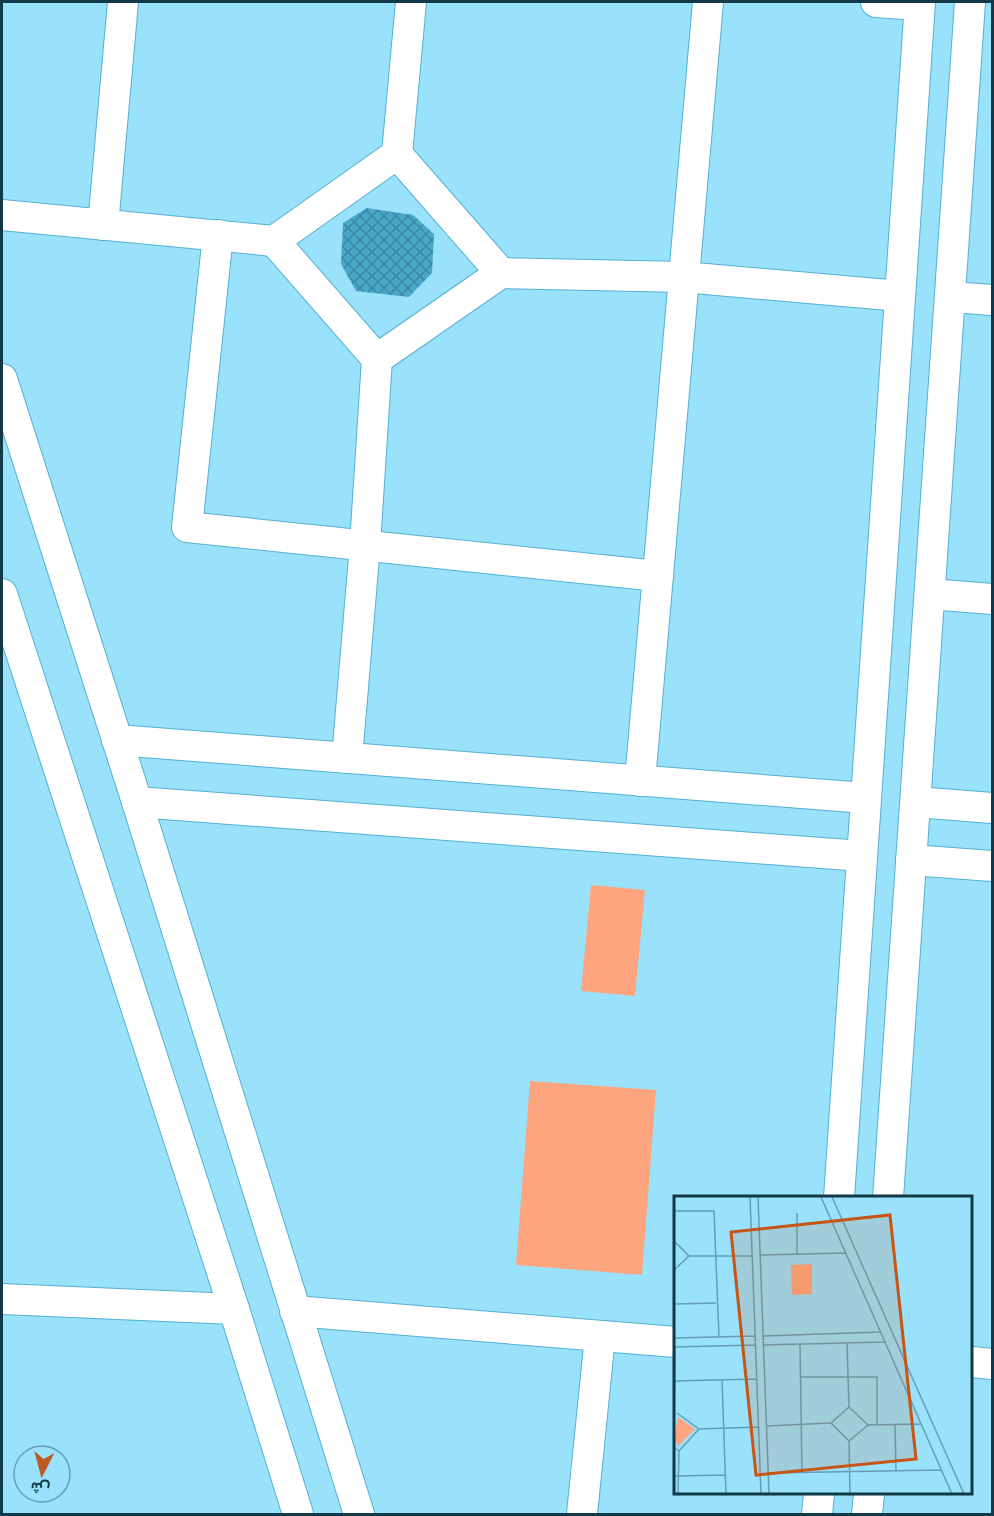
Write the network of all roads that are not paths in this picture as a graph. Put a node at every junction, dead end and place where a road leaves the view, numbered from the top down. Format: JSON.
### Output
{"nodes":[{"id":1,"x":123,"y":2,"type":"edge"},
{"id":2,"x":411,"y":2,"type":"edge"},
{"id":3,"x":708,"y":2,"type":"edge"},
{"id":4,"x":876,"y":2,"type":"edge"},
{"id":5,"x":970,"y":2,"type":"edge"},
{"id":6,"x":920,"y":3,"type":"edge"},
{"id":7,"x":397,"y":154,"type":"junction"},
{"id":8,"x":2,"y":215,"type":"edge"},
{"id":9,"x":103,"y":225,"type":"junction"},
{"id":10,"x":218,"y":235,"type":"junction"},
{"id":11,"x":274,"y":241,"type":"junction"},
{"id":12,"x":501,"y":273,"type":"junction"},
{"id":13,"x":683,"y":277,"type":"junction"},
{"id":14,"x":900,"y":296,"type":"junction"},
{"id":15,"x":951,"y":297,"type":"junction"},
{"id":16,"x":993,"y":300,"type":"edge"},
{"id":17,"x":377,"y":359,"type":"junction"},
{"id":18,"x":2,"y":379,"type":"edge"},
{"id":19,"x":365,"y":545,"type":"junction"},
{"id":20,"x":658,"y":576,"type":"junction"},
{"id":21,"x":2,"y":594,"type":"edge"},
{"id":22,"x":930,"y":594,"type":"junction"},
{"id":23,"x":993,"y":599,"type":"edge"},
{"id":24,"x":117,"y":740,"type":"junction"},
{"id":25,"x":347,"y":758,"type":"junction"},
{"id":26,"x":640,"y":781,"type":"junction"},
{"id":27,"x":866,"y":798,"type":"junction"},
{"id":28,"x":137,"y":802,"type":"junction"},
{"id":29,"x":916,"y":802,"type":"junction"},
{"id":30,"x":993,"y":808,"type":"edge"},
{"id":31,"x":862,"y":856,"type":"junction"},
{"id":32,"x":911,"y":860,"type":"junction"},
{"id":33,"x":993,"y":866,"type":"edge"},
{"id":34,"x":839,"y":1196,"type":"edge"},
{"id":35,"x":888,"y":1196,"type":"edge"},
{"id":36,"x":2,"y":1299,"type":"edge"},
{"id":37,"x":234,"y":1310,"type":"junction"},
{"id":38,"x":295,"y":1311,"type":"junction"},
{"id":39,"x":600,"y":1336,"type":"junction"},
{"id":40,"x":674,"y":1342,"type":"edge"},
{"id":41,"x":973,"y":1362,"type":"edge"},
{"id":42,"x":993,"y":1364,"type":"edge"},
{"id":43,"x":819,"y":1495,"type":"edge"},
{"id":44,"x":868,"y":1495,"type":"edge"},
{"id":45,"x":298,"y":1515,"type":"edge"},
{"id":46,"x":359,"y":1515,"type":"edge"},
{"id":47,"x":582,"y":1515,"type":"edge"},
{"id":48,"x":817,"y":1515,"type":"edge"},
{"id":49,"x":867,"y":1515,"type":"edge"}],
"edges":[{"from":1,"to":9,"type":"street"},
{"from":2,"to":7,"type":"street"},
{"from":3,"to":13,"type":"street"},
{"from":4,"to":6,"type":"street"},
{"from":5,"to":15,"type":"street"},
{"from":6,"to":14,"type":"street"},
{"from":7,"to":11,"type":"street"},
{"from":7,"to":12,"type":"street"},
{"from":8,"to":9,"type":"street"},
{"from":9,"to":10,"type":"street"},
{"from":10,"to":11,"type":"street"},
{"from":10,"to":19,"type":"street"},
{"from":11,"to":17,"type":"street"},
{"from":12,"to":13,"type":"street"},
{"from":12,"to":17,"type":"street"},
{"from":13,"to":14,"type":"street"},
{"from":13,"to":20,"type":"street"},
{"from":14,"to":27,"type":"street"},
{"from":15,"to":16,"type":"street"},
{"from":15,"to":22,"type":"street"},
{"from":17,"to":19,"type":"street"},
{"from":18,"to":24,"type":"street"},
{"from":19,"to":20,"type":"street"},
{"from":19,"to":25,"type":"street"},
{"from":20,"to":26,"type":"street"},
{"from":21,"to":37,"type":"street"},
{"from":22,"to":23,"type":"street"},
{"from":22,"to":29,"type":"street"},
{"from":24,"to":25,"type":"street"},
{"from":24,"to":28,"type":"street"},
{"from":25,"to":26,"type":"street"},
{"from":26,"to":27,"type":"street"},
{"from":27,"to":31,"type":"street"},
{"from":28,"to":31,"type":"street"},
{"from":28,"to":38,"type":"street"},
{"from":29,"to":30,"type":"street"},
{"from":29,"to":32,"type":"street"},
{"from":31,"to":34,"type":"street"},
{"from":32,"to":33,"type":"street"},
{"from":32,"to":35,"type":"street"},
{"from":36,"to":37,"type":"street"},
{"from":37,"to":45,"type":"street"},
{"from":38,"to":39,"type":"street"},
{"from":38,"to":46,"type":"street"},
{"from":39,"to":40,"type":"street"},
{"from":39,"to":47,"type":"street"},
{"from":41,"to":42,"type":"street"},
{"from":43,"to":48,"type":"street"},
{"from":44,"to":49,"type":"street"}]}
